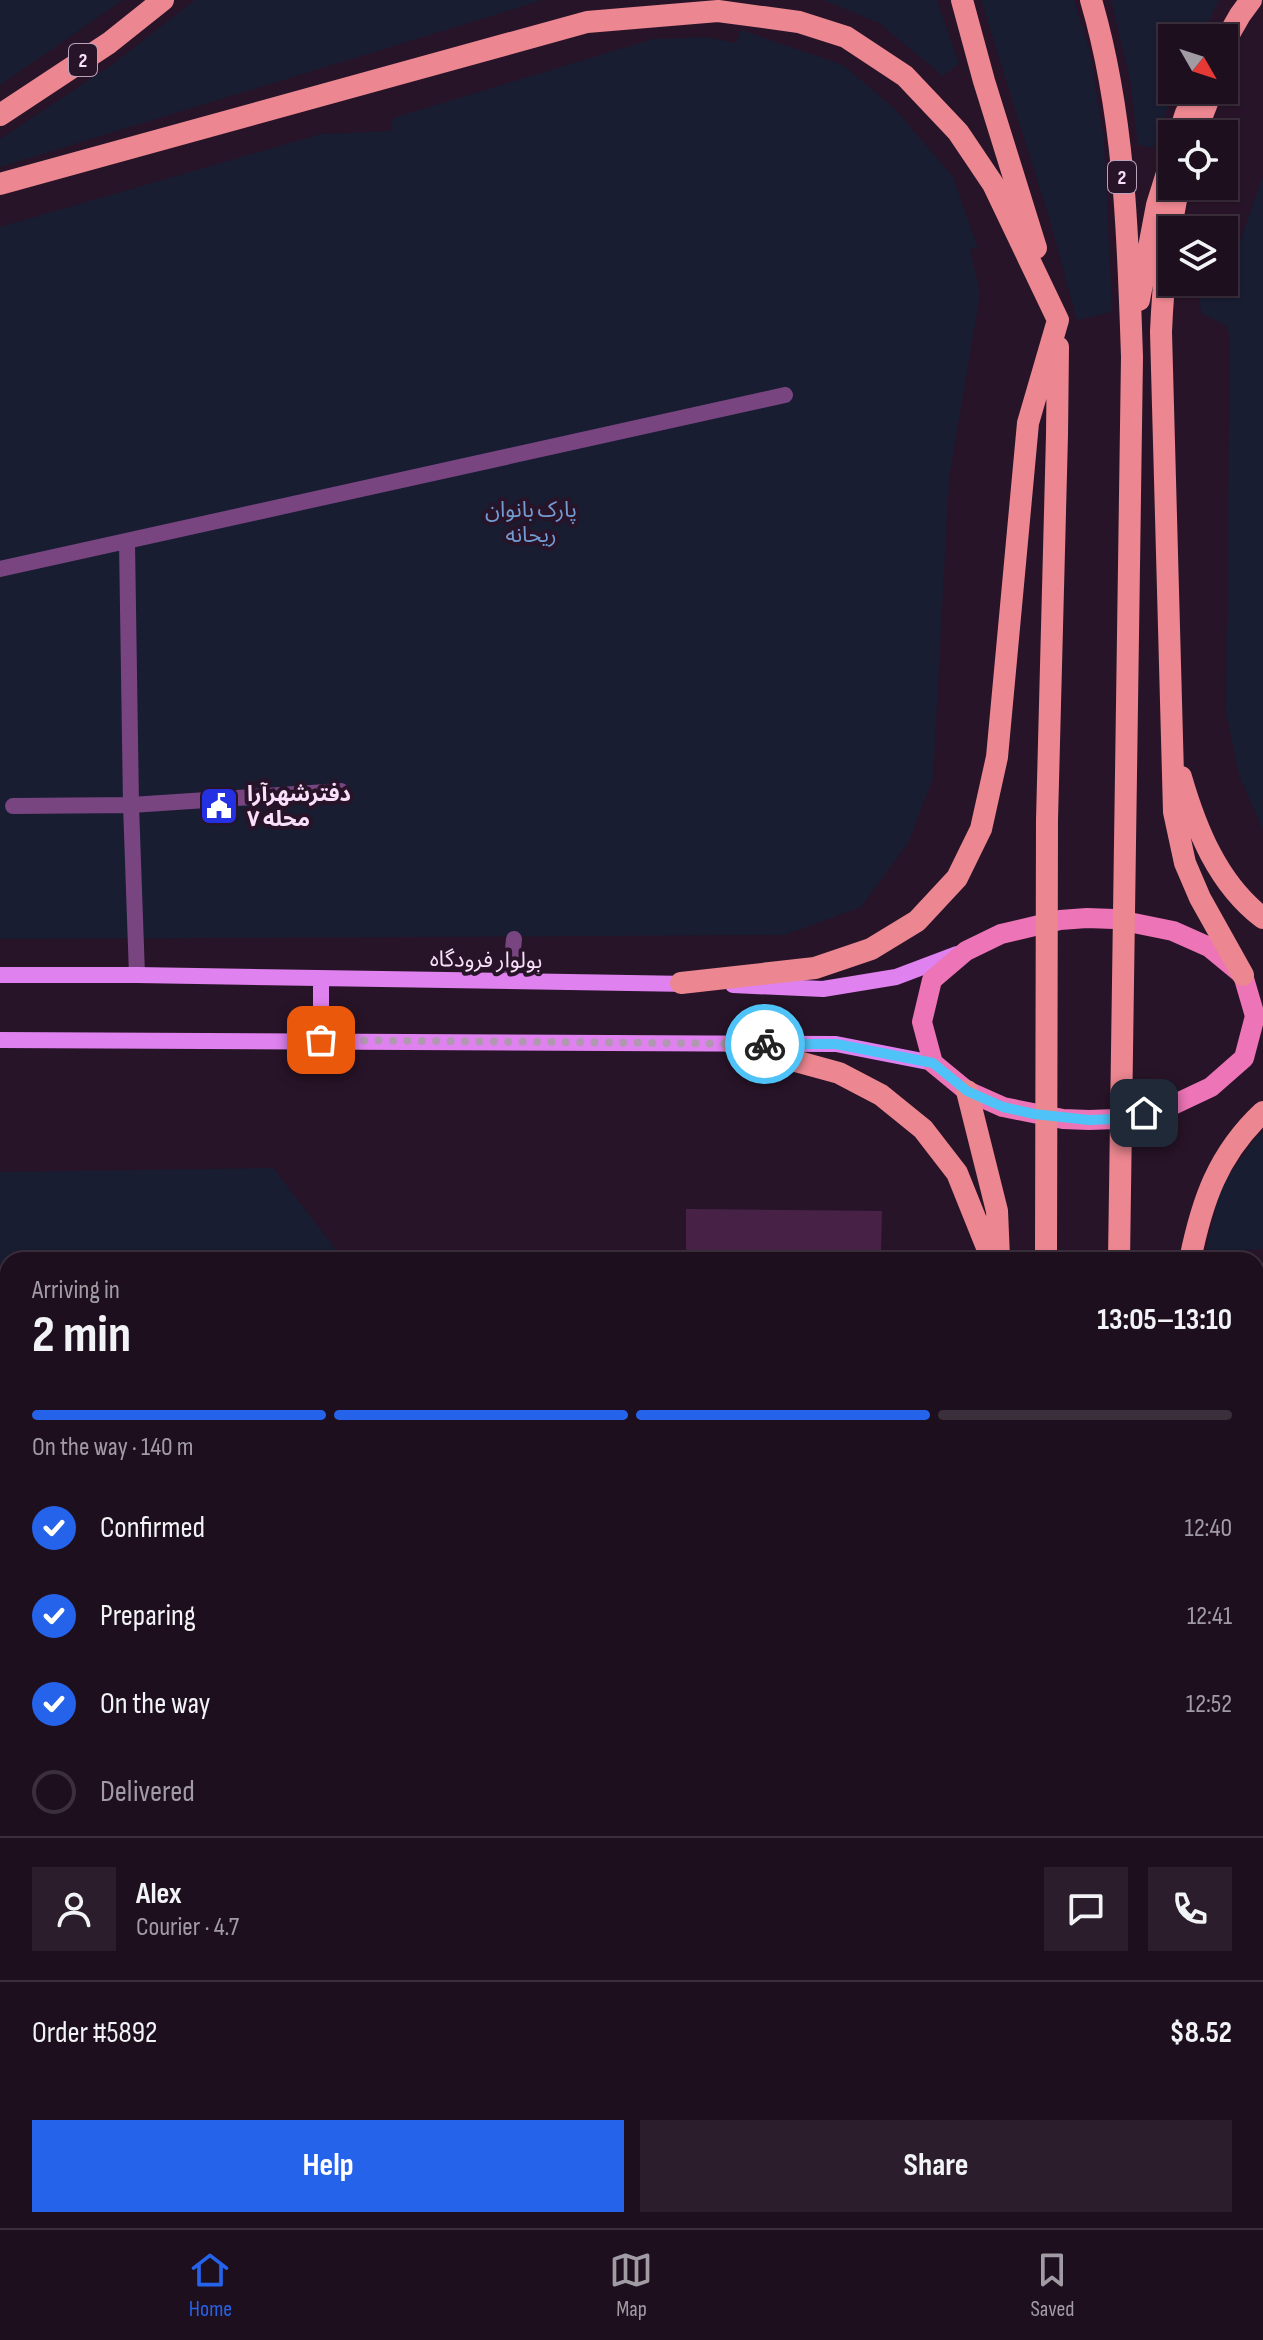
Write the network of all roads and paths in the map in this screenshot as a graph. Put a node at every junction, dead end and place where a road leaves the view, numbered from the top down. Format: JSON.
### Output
{"nodes":[{"id":1,"x":163,"y":0,"type":"edge"},
{"id":2,"x":962,"y":0,"type":"edge"},
{"id":3,"x":1091,"y":0,"type":"edge"},
{"id":4,"x":0,"y":115,"type":"edge"},
{"id":5,"x":0,"y":184,"type":"edge"},
{"id":6,"x":1159,"y":200,"type":"edge"},
{"id":7,"x":1176,"y":200,"type":"edge"},
{"id":8,"x":1058,"y":320,"type":"junction"},
{"id":9,"x":1132,"y":357,"type":"junction"},
{"id":10,"x":785,"y":395,"type":"dead end"},
{"id":11,"x":127,"y":542,"type":"junction"},
{"id":12,"x":0,"y":569,"type":"edge"},
{"id":13,"x":1173,"y":749,"type":"junction"},
{"id":14,"x":341,"y":791,"type":"dead end"},
{"id":15,"x":131,"y":805,"type":"junction"},
{"id":16,"x":13,"y":806,"type":"dead end"},
{"id":17,"x":1263,"y":918,"type":"edge"},
{"id":18,"x":514,"y":939,"type":"dead end"},
{"id":19,"x":966,"y":951,"type":"junction"},
{"id":20,"x":0,"y":975,"type":"edge"},
{"id":21,"x":137,"y":975,"type":"junction"},
{"id":22,"x":1253,"y":976,"type":"edge"},
{"id":23,"x":321,"y":979,"type":"junction"},
{"id":24,"x":510,"y":981,"type":"junction"},
{"id":25,"x":681,"y":983,"type":"junction"},
{"id":26,"x":0,"y":1040,"type":"edge"},
{"id":27,"x":321,"y":1040,"type":"junction"},
{"id":28,"x":733,"y":1044,"type":"junction"},
{"id":29,"x":1254,"y":1056,"type":"edge"},
{"id":30,"x":933,"y":1063,"type":"junction"},
{"id":31,"x":967,"y":1091,"type":"junction"},
{"id":32,"x":1263,"y":1112,"type":"edge"},
{"id":33,"x":989,"y":1252,"type":"edge"},
{"id":34,"x":999,"y":1252,"type":"edge"},
{"id":35,"x":1046,"y":1252,"type":"edge"},
{"id":36,"x":1119,"y":1252,"type":"edge"},
{"id":37,"x":1192,"y":1252,"type":"edge"}],
"edges":[{"from":1,"to":4,"type":"highway","number":"2"},
{"from":2,"to":8,"type":"highway"},
{"from":3,"to":9,"type":"highway","number":"2"},
{"from":5,"to":8,"type":"highway"},
{"from":6,"to":9,"type":"highway"},
{"from":7,"to":13,"type":"highway"},
{"from":8,"to":25,"type":"highway"},
{"from":8,"to":35,"type":"highway"},
{"from":9,"to":36,"type":"highway"},
{"from":10,"to":11,"type":"street"},
{"from":11,"to":12,"type":"street"},
{"from":11,"to":15,"type":"street"},
{"from":13,"to":17,"type":"highway"},
{"from":13,"to":22,"type":"highway"},
{"from":14,"to":15,"type":"street"},
{"from":15,"to":16,"type":"street"},
{"from":15,"to":21,"type":"street"},
{"from":18,"to":24,"type":"street"},
{"from":19,"to":22,"type":"main road"},
{"from":19,"to":25,"type":"main road","name":"بولوار فرودگاه"},
{"from":19,"to":30,"type":"main road"},
{"from":20,"to":21,"type":"main road","name":"بولوار فرودگاه"},
{"from":21,"to":23,"type":"main road","name":"بولوار فرودگاه"},
{"from":22,"to":29,"type":"main road"},
{"from":23,"to":24,"type":"main road","name":"بولوار فرودگاه"},
{"from":23,"to":27,"type":"main road"},
{"from":24,"to":25,"type":"main road","name":"بولوار فرودگاه"},
{"from":26,"to":27,"type":"main road"},
{"from":27,"to":28,"type":"main road"},
{"from":28,"to":30,"type":"main road"},
{"from":28,"to":33,"type":"highway"},
{"from":29,"to":31,"type":"main road"},
{"from":30,"to":31,"type":"main road"},
{"from":31,"to":34,"type":"highway"},
{"from":32,"to":37,"type":"highway"}]}
